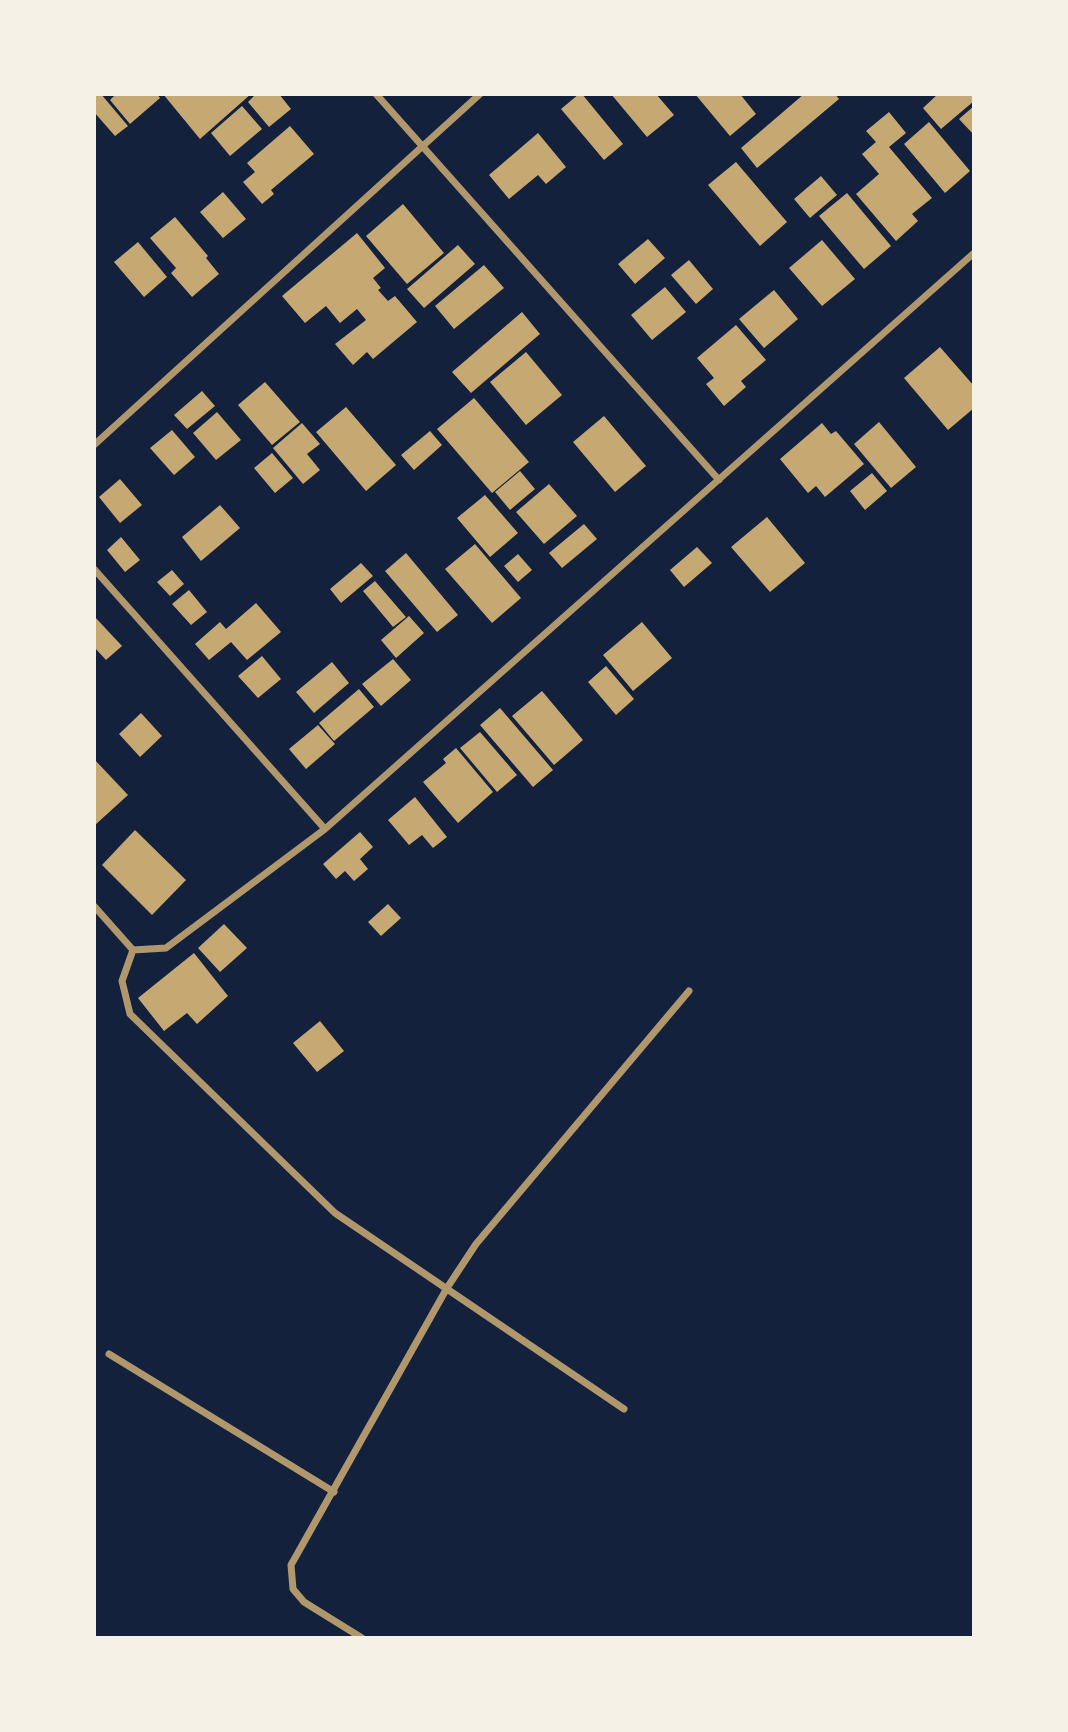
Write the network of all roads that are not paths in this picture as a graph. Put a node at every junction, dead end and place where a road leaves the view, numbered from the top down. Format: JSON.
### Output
{"nodes":[{"id":1,"x":376,"y":94,"type":"edge"},
{"id":2,"x":480,"y":94,"type":"edge"},
{"id":3,"x":423,"y":146,"type":"junction"},
{"id":4,"x":974,"y":253,"type":"edge"},
{"id":5,"x":94,"y":445,"type":"edge"},
{"id":6,"x":719,"y":480,"type":"junction"},
{"id":7,"x":94,"y":569,"type":"edge"},
{"id":8,"x":325,"y":829,"type":"junction"},
{"id":9,"x":94,"y":906,"type":"edge"},
{"id":10,"x":133,"y":950,"type":"junction"},
{"id":11,"x":689,"y":991,"type":"dead end"},
{"id":12,"x":447,"y":1288,"type":"junction"},
{"id":13,"x":109,"y":1354,"type":"dead end"},
{"id":14,"x":624,"y":1409,"type":"dead end"},
{"id":15,"x":334,"y":1492,"type":"junction"},
{"id":16,"x":362,"y":1637,"type":"edge"}],
"edges":[{"from":1,"to":3,"type":"street"},
{"from":2,"to":3,"type":"street"},
{"from":3,"to":5,"type":"street"},
{"from":3,"to":6,"type":"street"},
{"from":4,"to":6,"type":"street"},
{"from":6,"to":8,"type":"street"},
{"from":7,"to":8,"type":"street"},
{"from":8,"to":10,"type":"street"},
{"from":9,"to":10,"type":"street"},
{"from":10,"to":12,"type":"street"},
{"from":11,"to":12,"type":"street"},
{"from":12,"to":14,"type":"street"},
{"from":12,"to":15,"type":"street"},
{"from":13,"to":15,"type":"street"},
{"from":15,"to":16,"type":"street"}]}
